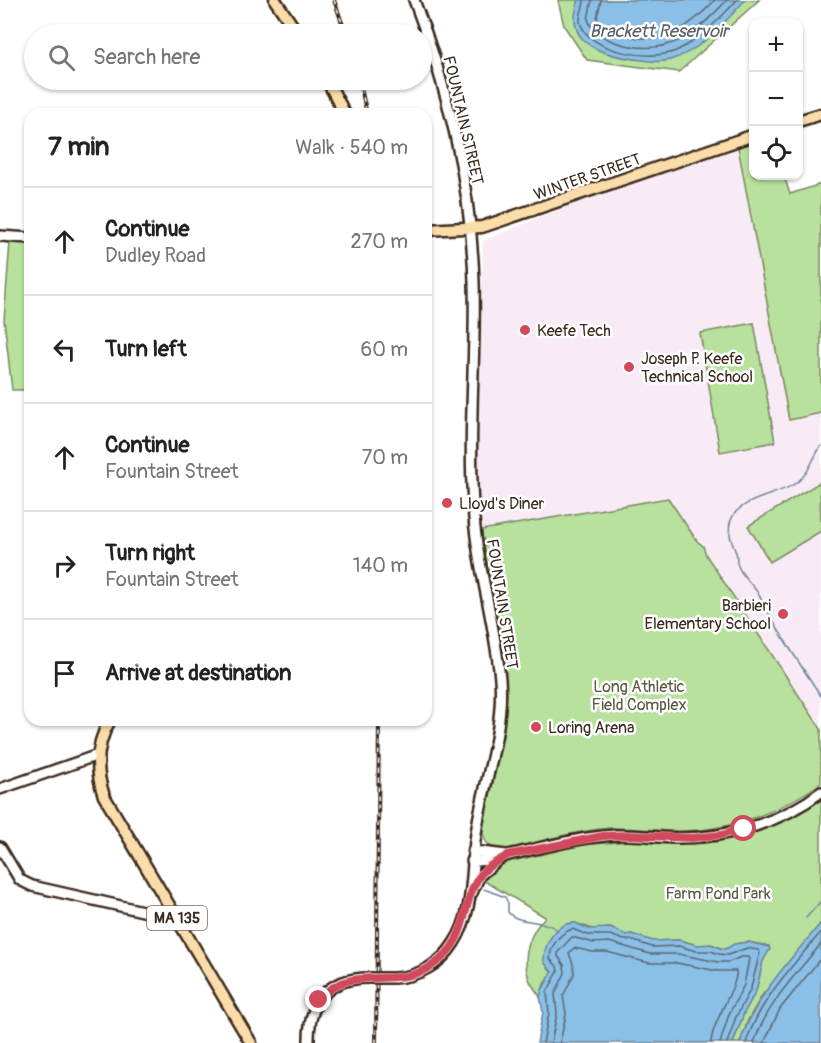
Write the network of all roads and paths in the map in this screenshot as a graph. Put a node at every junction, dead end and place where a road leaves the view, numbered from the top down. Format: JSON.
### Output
{"nodes":[{"id":1,"x":275,"y":0,"type":"edge"},
{"id":2,"x":414,"y":0,"type":"edge"},
{"id":3,"x":291,"y":24,"type":"edge"},
{"id":4,"x":423,"y":24,"type":"edge"},
{"id":5,"x":432,"y":48,"type":"edge"},
{"id":6,"x":332,"y":90,"type":"edge"},
{"id":7,"x":342,"y":108,"type":"edge"},
{"id":8,"x":821,"y":114,"type":"edge"},
{"id":9,"x":803,"y":119,"type":"edge"},
{"id":10,"x":749,"y":136,"type":"edge"},
{"id":11,"x":470,"y":228,"type":"junction"},
{"id":12,"x":432,"y":230,"type":"edge"},
{"id":13,"x":0,"y":236,"type":"edge"},
{"id":14,"x":24,"y":238,"type":"edge"},
{"id":15,"x":107,"y":726,"type":"edge"},
{"id":16,"x":98,"y":754,"type":"junction"},
{"id":17,"x":0,"y":789,"type":"edge"},
{"id":18,"x":821,"y":792,"type":"edge"},
{"id":19,"x":476,"y":830,"type":"junction"},
{"id":20,"x":0,"y":847,"type":"edge"},
{"id":21,"x":473,"y":856,"type":"junction"},
{"id":22,"x":498,"y":857,"type":"junction"},
{"id":23,"x":467,"y":907,"type":"junction"},
{"id":24,"x":171,"y":908,"type":"junction"},
{"id":25,"x":251,"y":1043,"type":"edge"},
{"id":26,"x":309,"y":1043,"type":"edge"}],
"edges":[{"from":1,"to":3,"type":"main road"},
{"from":2,"to":4,"type":"street","name":"FOUNTAIN STREET"},
{"from":5,"to":11,"type":"street","name":"FOUNTAIN STREET"},
{"from":6,"to":7,"type":"main road"},
{"from":8,"to":9,"type":"main road"},
{"from":10,"to":11,"type":"main road","name":"WINTER STREET"},
{"from":11,"to":12,"type":"main road","name":"WINTER STREET"},
{"from":11,"to":19,"type":"street","name":"FOUNTAIN STREET"},
{"from":13,"to":14,"type":"street"},
{"from":15,"to":16,"type":"main road","number":"MA 135"},
{"from":16,"to":17,"type":"street"},
{"from":16,"to":24,"type":"main road","number":"MA 135"},
{"from":18,"to":22,"type":"street"},
{"from":19,"to":21,"type":"street","name":"FOUNTAIN STREET"},
{"from":19,"to":22,"type":"street"},
{"from":20,"to":24,"type":"street"},
{"from":21,"to":22,"type":"street"},
{"from":21,"to":23,"type":"street","name":"FOUNTAIN STREET"},
{"from":22,"to":23,"type":"street"},
{"from":23,"to":26,"type":"street","name":"FOUNTAIN STREET","bridge":true},
{"from":24,"to":25,"type":"main road","number":"MA 135"}]}
